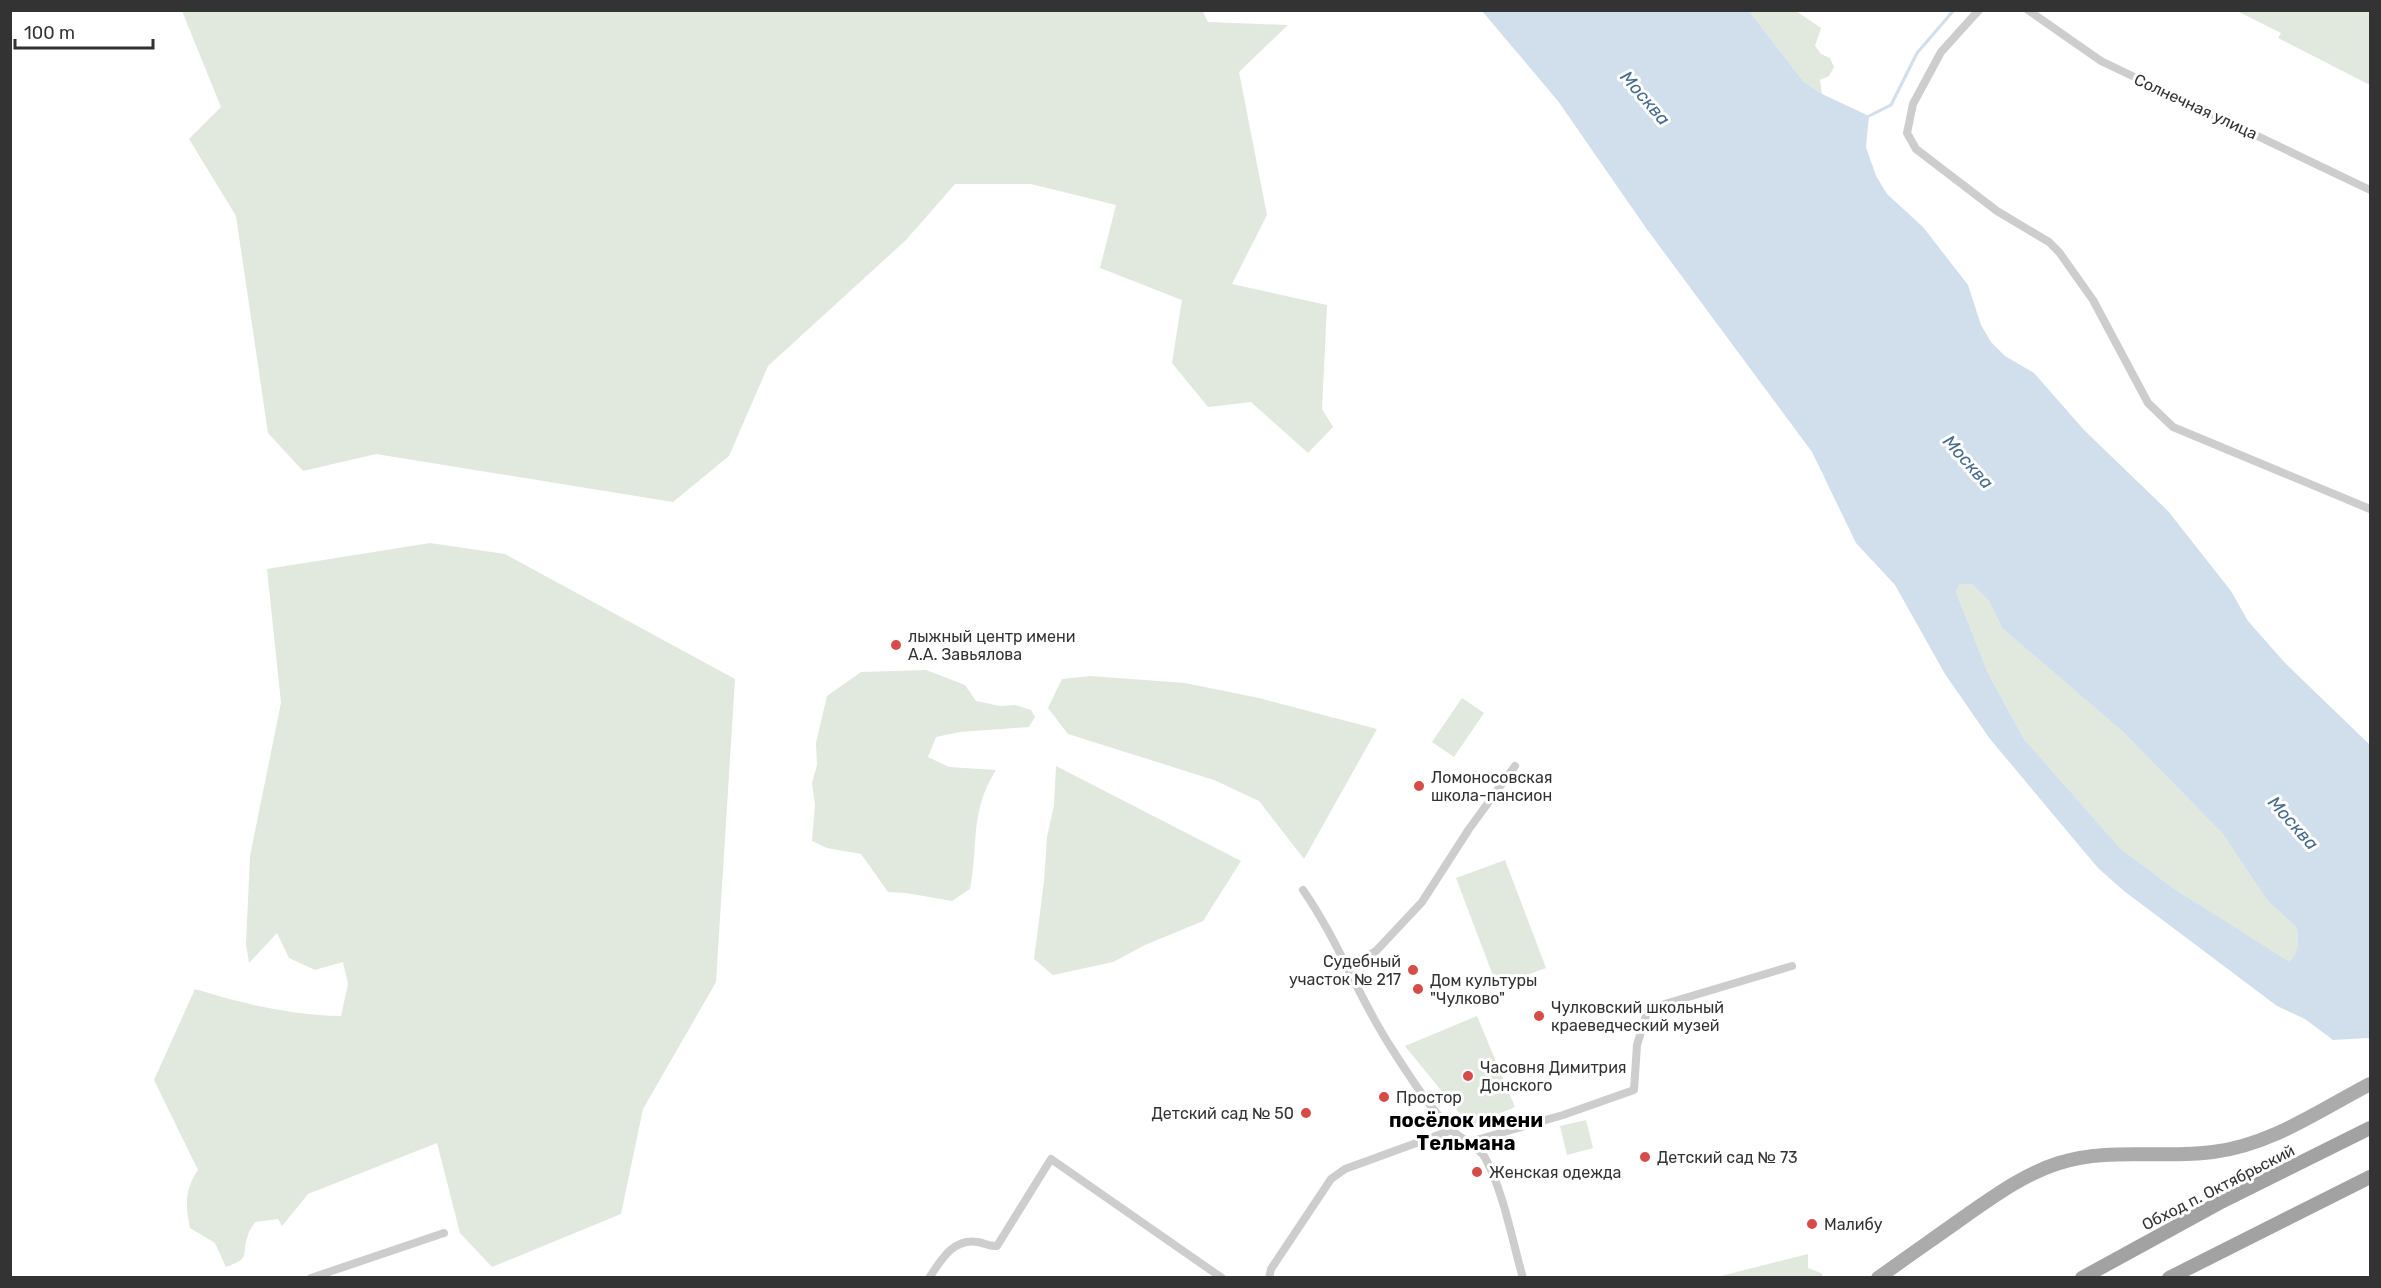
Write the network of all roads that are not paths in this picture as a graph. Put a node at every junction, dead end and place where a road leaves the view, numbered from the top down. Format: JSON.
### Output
{"nodes":[{"id":1,"x":1979,"y":10,"type":"edge"},
{"id":2,"x":2028,"y":10,"type":"edge"},
{"id":3,"x":2370,"y":189,"type":"edge"},
{"id":4,"x":2370,"y":509,"type":"edge"},
{"id":5,"x":1515,"y":766,"type":"dead end"},
{"id":6,"x":1303,"y":890,"type":"dead end"},
{"id":7,"x":1792,"y":966,"type":"dead end"},
{"id":8,"x":1348,"y":968,"type":"junction"},
{"id":9,"x":2370,"y":1084,"type":"edge"},
{"id":10,"x":1452,"y":1130,"type":"junction"},
{"id":11,"x":2365,"y":1131,"type":"edge"},
{"id":12,"x":1466,"y":1143,"type":"junction"},
{"id":13,"x":2370,"y":1177,"type":"edge"},
{"id":14,"x":444,"y":1233,"type":"dead end"},
{"id":15,"x":311,"y":1278,"type":"edge"},
{"id":16,"x":929,"y":1278,"type":"edge"},
{"id":17,"x":1222,"y":1278,"type":"edge"},
{"id":18,"x":1269,"y":1278,"type":"edge"},
{"id":19,"x":1523,"y":1278,"type":"edge"},
{"id":20,"x":1878,"y":1278,"type":"edge"},
{"id":21,"x":2082,"y":1278,"type":"edge"},
{"id":22,"x":2169,"y":1278,"type":"edge"}],
"edges":[{"from":1,"to":4,"type":"street"},
{"from":2,"to":3,"type":"street","name":"Солнечная улица"},
{"from":5,"to":8,"type":"street"},
{"from":6,"to":8,"type":"street"},
{"from":7,"to":12,"type":"street"},
{"from":8,"to":10,"type":"street"},
{"from":9,"to":20,"type":"main road"},
{"from":10,"to":12,"type":"street"},
{"from":10,"to":18,"type":"street"},
{"from":11,"to":21,"type":"highway","name":"Обход п. Октябрьский"},
{"from":12,"to":19,"type":"street"},
{"from":13,"to":22,"type":"highway"},
{"from":14,"to":15,"type":"street"},
{"from":16,"to":17,"type":"street"}]}
